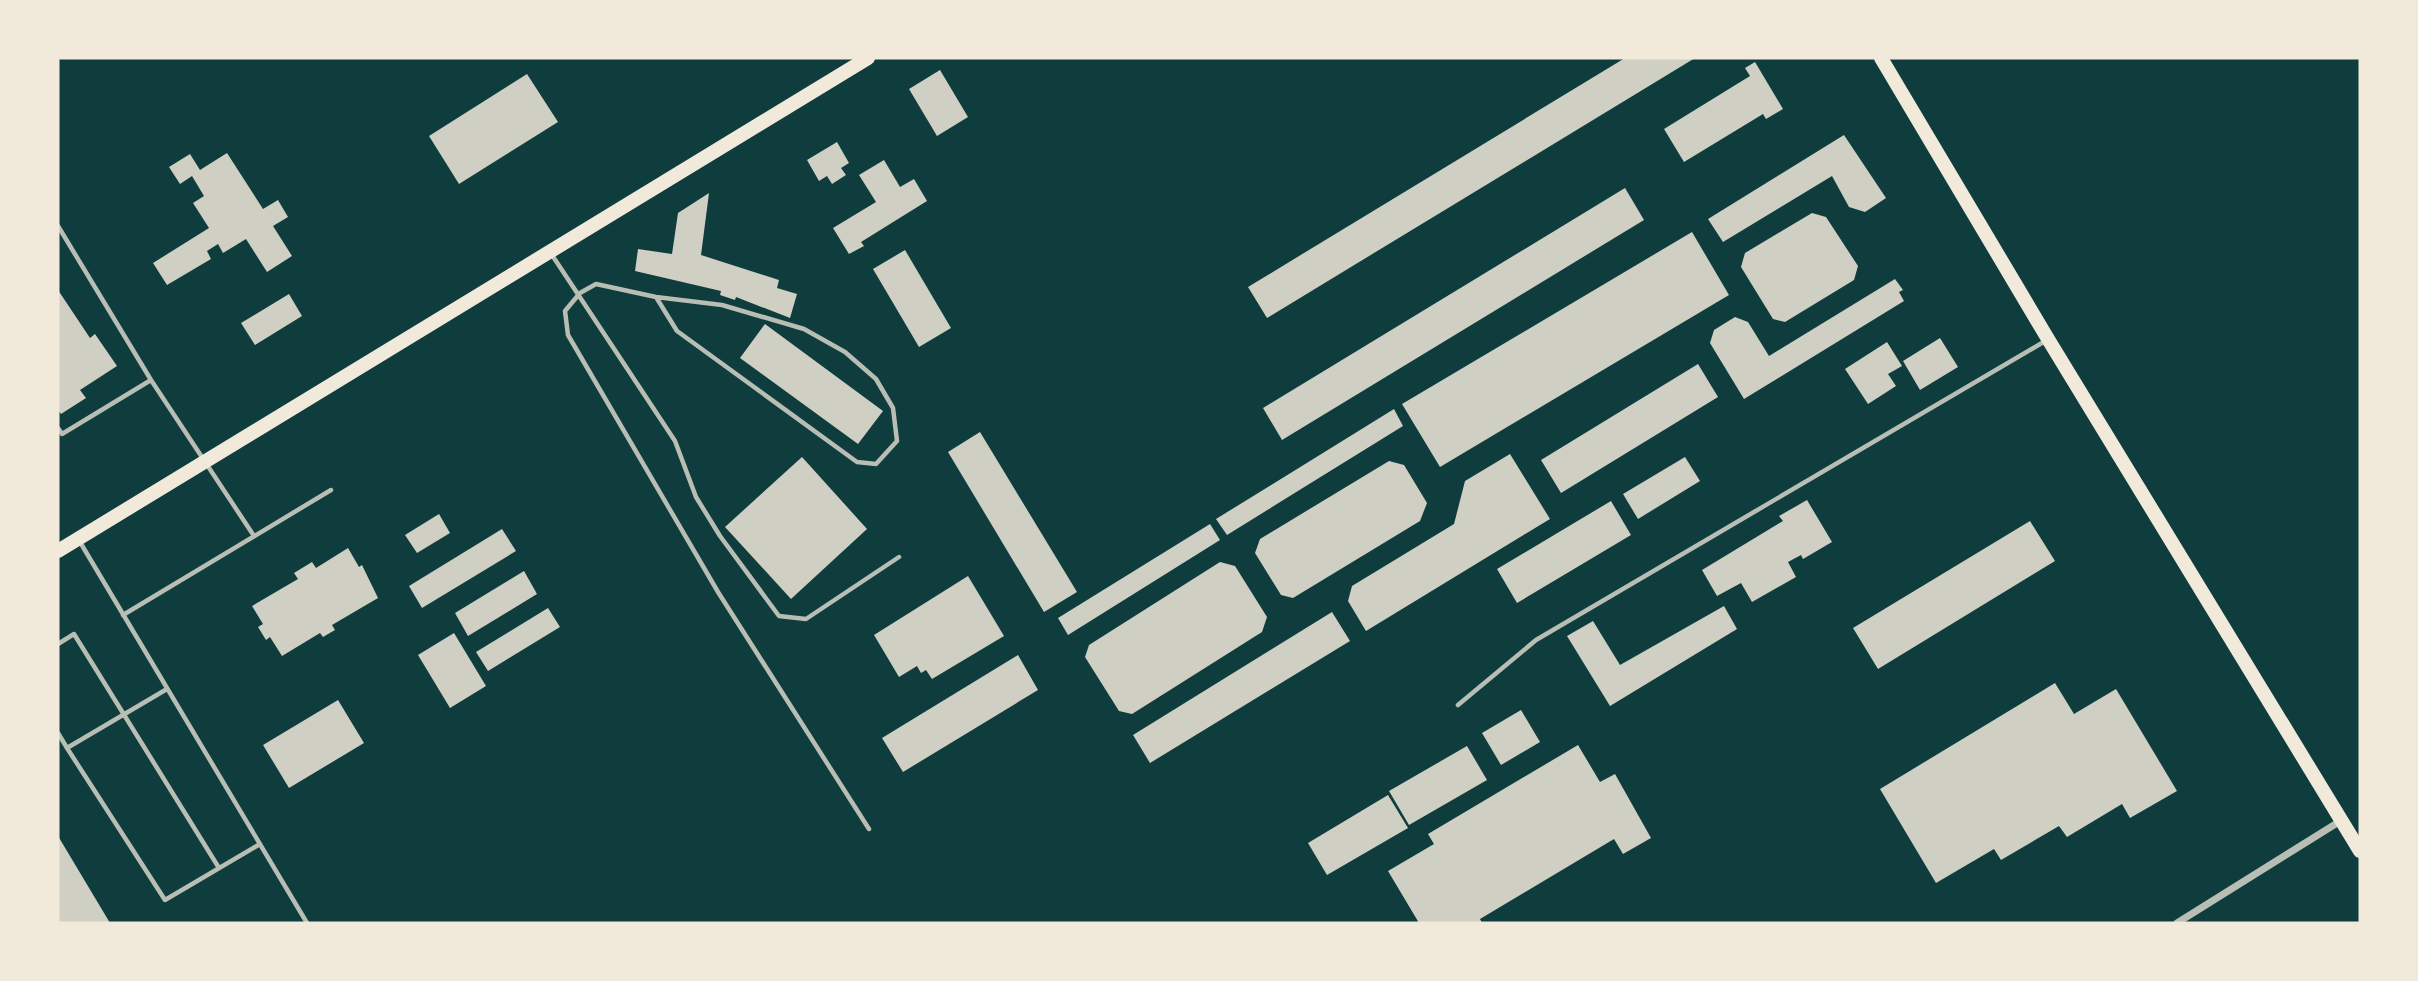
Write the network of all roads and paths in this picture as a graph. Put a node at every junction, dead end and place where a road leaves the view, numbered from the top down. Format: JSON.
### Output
{"nodes":[{"id":1,"x":868,"y":58,"type":"edge"},
{"id":2,"x":1881,"y":58,"type":"edge"},
{"id":3,"x":58,"y":226,"type":"edge"},
{"id":4,"x":549,"y":252,"type":"junction"},
{"id":5,"x":580,"y":293,"type":"junction"},
{"id":6,"x":656,"y":297,"type":"junction"},
{"id":7,"x":2048,"y":339,"type":"junction"},
{"id":8,"x":151,"y":380,"type":"junction"},
{"id":9,"x":58,"y":428,"type":"edge"},
{"id":10,"x":204,"y":461,"type":"junction"},
{"id":11,"x":331,"y":490,"type":"dead end"},
{"id":12,"x":254,"y":536,"type":"junction"},
{"id":13,"x":78,"y":539,"type":"junction"},
{"id":14,"x":58,"y":551,"type":"edge"},
{"id":15,"x":899,"y":557,"type":"dead end"},
{"id":16,"x":124,"y":615,"type":"junction"},
{"id":17,"x":58,"y":644,"type":"edge"},
{"id":18,"x":167,"y":689,"type":"junction"},
{"id":19,"x":1458,"y":705,"type":"dead end"},
{"id":20,"x":124,"y":714,"type":"junction"},
{"id":21,"x":58,"y":733,"type":"edge"},
{"id":22,"x":67,"y":748,"type":"junction"},
{"id":23,"x":2342,"y":820,"type":"junction"},
{"id":24,"x":870,"y":829,"type":"dead end"},
{"id":25,"x":260,"y":844,"type":"junction"},
{"id":26,"x":2360,"y":851,"type":"edge"},
{"id":27,"x":219,"y":868,"type":"junction"},
{"id":28,"x":307,"y":923,"type":"edge"},
{"id":29,"x":2177,"y":923,"type":"edge"}],
"edges":[{"from":1,"to":4,"type":"main road"},
{"from":2,"to":7,"type":"main road"},
{"from":3,"to":8,"type":"lane"},
{"from":4,"to":5,"type":"lane"},
{"from":4,"to":10,"type":"main road"},
{"from":5,"to":6,"type":"lane"},
{"from":5,"to":15,"type":"lane"},
{"from":5,"to":24,"type":"lane"},
{"from":6,"to":6,"type":"lane"},
{"from":7,"to":19,"type":"lane"},
{"from":7,"to":23,"type":"main road"},
{"from":8,"to":9,"type":"lane"},
{"from":8,"to":10,"type":"lane"},
{"from":10,"to":12,"type":"lane"},
{"from":10,"to":13,"type":"main road"},
{"from":11,"to":12,"type":"lane"},
{"from":12,"to":16,"type":"lane"},
{"from":13,"to":14,"type":"main road"},
{"from":13,"to":16,"type":"lane"},
{"from":16,"to":18,"type":"lane"},
{"from":17,"to":20,"type":"lane"},
{"from":18,"to":20,"type":"lane"},
{"from":18,"to":25,"type":"lane"},
{"from":20,"to":22,"type":"lane"},
{"from":20,"to":27,"type":"lane"},
{"from":21,"to":22,"type":"lane"},
{"from":22,"to":27,"type":"lane"},
{"from":23,"to":26,"type":"main road"},
{"from":23,"to":29,"type":"street"},
{"from":25,"to":27,"type":"lane"},
{"from":25,"to":28,"type":"lane"}]}
